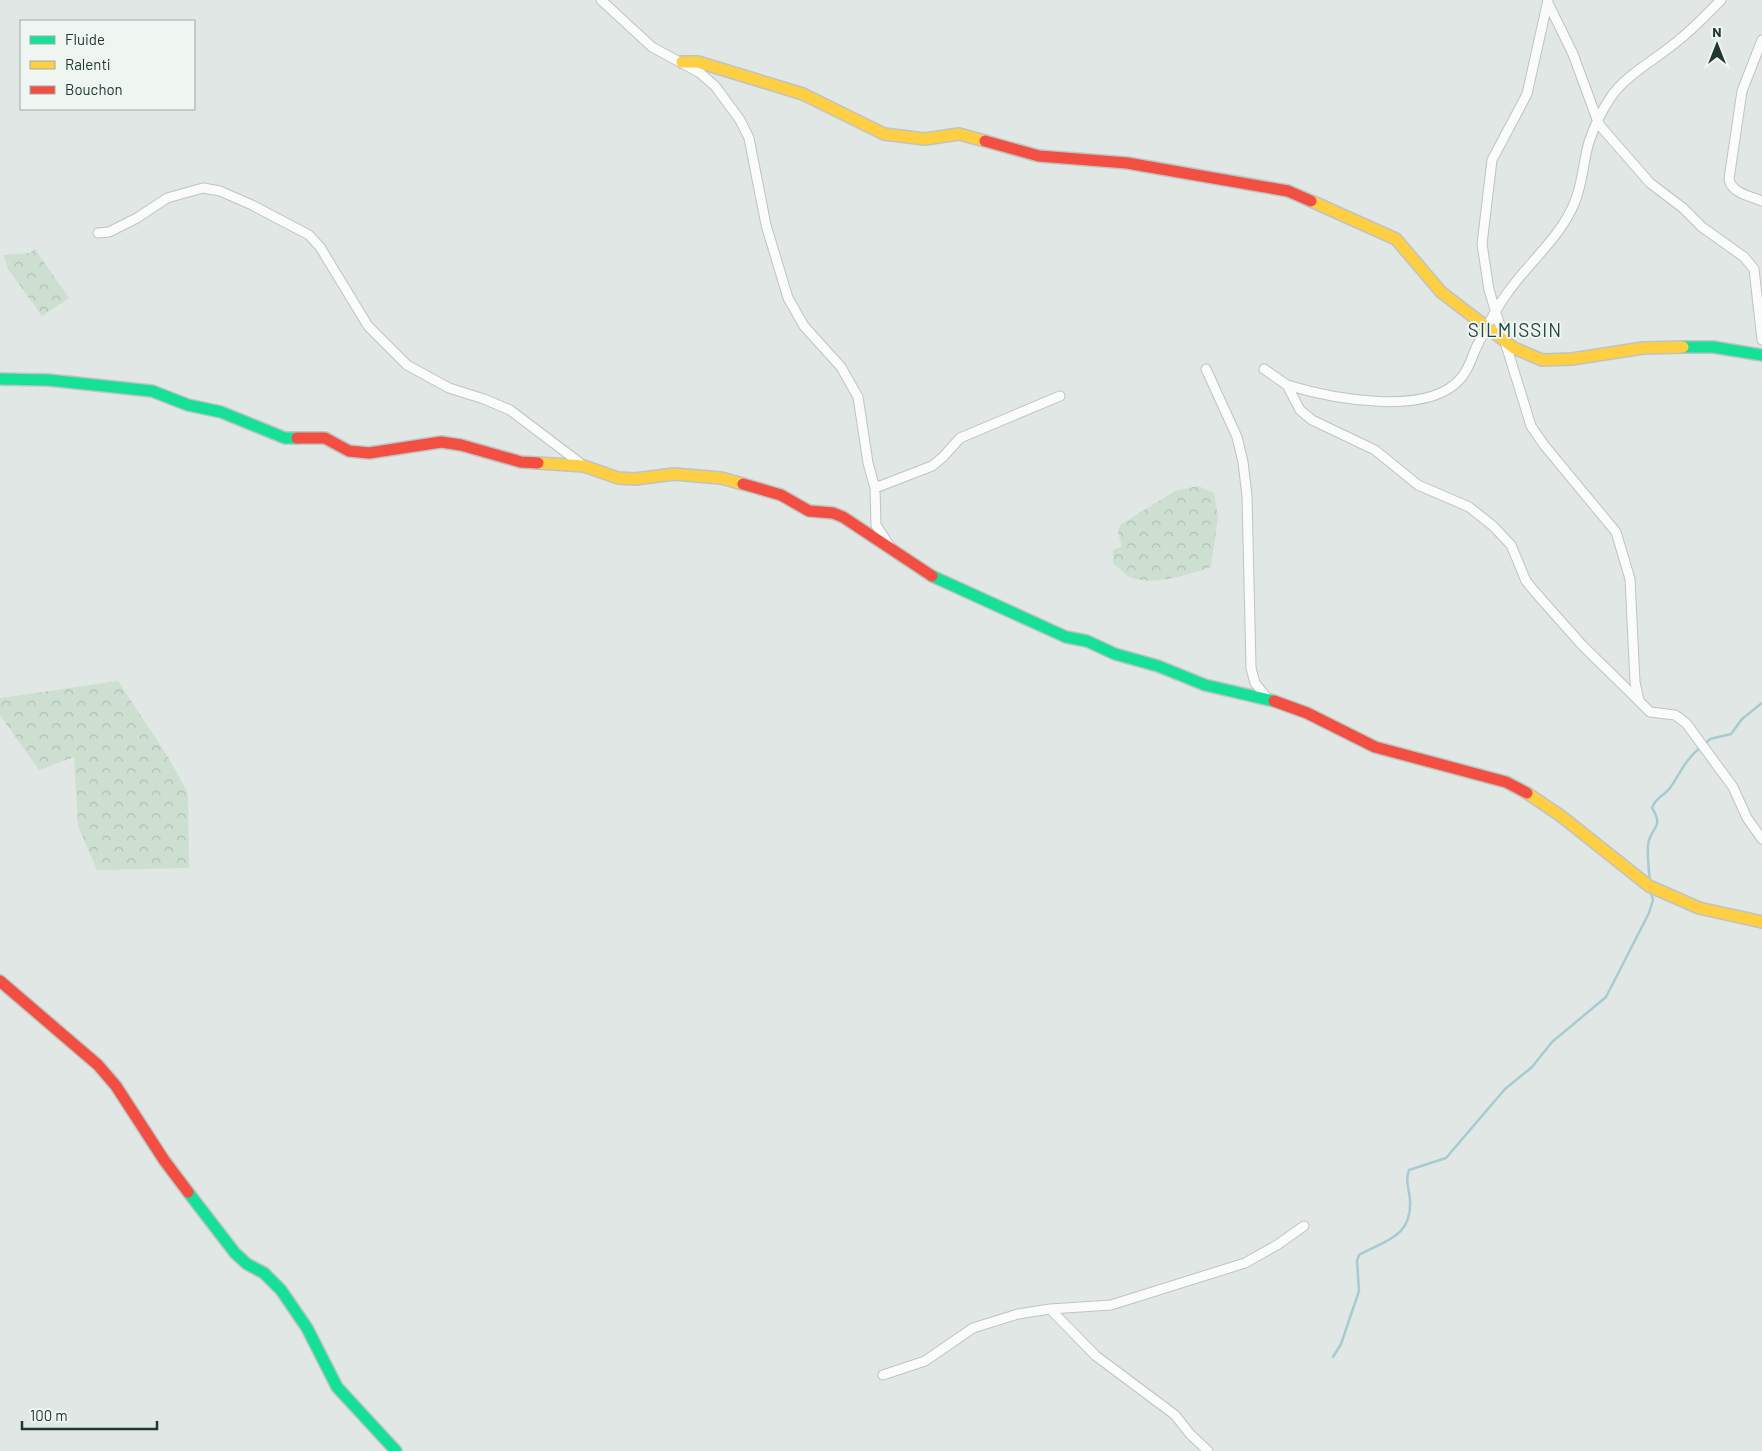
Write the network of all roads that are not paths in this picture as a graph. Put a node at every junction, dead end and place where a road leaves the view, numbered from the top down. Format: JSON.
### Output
{"nodes":[{"id":1,"x":601,"y":0,"type":"edge"},
{"id":2,"x":1721,"y":0,"type":"edge"},
{"id":3,"x":1548,"y":1,"type":"edge"},
{"id":4,"x":1762,"y":40,"type":"edge"},
{"id":5,"x":682,"y":62,"type":"junction"},
{"id":6,"x":1598,"y":122,"type":"junction"},
{"id":7,"x":1762,"y":201,"type":"edge"},
{"id":8,"x":98,"y":233,"type":"dead end"},
{"id":9,"x":1496,"y":312,"type":"junction"},
{"id":10,"x":1487,"y":328,"type":"junction"},
{"id":11,"x":1504,"y":339,"type":"junction"},
{"id":12,"x":1762,"y":340,"type":"edge"},
{"id":13,"x":1762,"y":355,"type":"edge"},
{"id":14,"x":1206,"y":369,"type":"dead end"},
{"id":15,"x":1264,"y":369,"type":"dead end"},
{"id":16,"x":0,"y":379,"type":"edge"},
{"id":17,"x":1287,"y":385,"type":"junction"},
{"id":18,"x":1060,"y":396,"type":"dead end"},
{"id":19,"x":584,"y":466,"type":"junction"},
{"id":20,"x":875,"y":488,"type":"junction"},
{"id":21,"x":894,"y":551,"type":"junction"},
{"id":22,"x":1268,"y":699,"type":"junction"},
{"id":23,"x":1639,"y":701,"type":"junction"},
{"id":24,"x":1762,"y":839,"type":"edge"},
{"id":25,"x":1762,"y":922,"type":"edge"},
{"id":26,"x":0,"y":981,"type":"edge"},
{"id":27,"x":1304,"y":1226,"type":"dead end"},
{"id":28,"x":1050,"y":1309,"type":"junction"},
{"id":29,"x":883,"y":1375,"type":"dead end"},
{"id":30,"x":396,"y":1451,"type":"edge"},
{"id":31,"x":1208,"y":1451,"type":"edge"}],
"edges":[{"from":1,"to":5,"type":"street"},
{"from":2,"to":6,"type":"street"},
{"from":3,"to":6,"type":"street"},
{"from":3,"to":9,"type":"street"},
{"from":4,"to":7,"type":"street"},
{"from":5,"to":10,"type":"street"},
{"from":5,"to":20,"type":"street"},
{"from":6,"to":9,"type":"street"},
{"from":6,"to":12,"type":"street"},
{"from":8,"to":19,"type":"street"},
{"from":9,"to":10,"type":"street"},
{"from":9,"to":11,"type":"street"},
{"from":10,"to":11,"type":"street"},
{"from":10,"to":17,"type":"street"},
{"from":11,"to":13,"type":"street"},
{"from":11,"to":23,"type":"street"},
{"from":14,"to":22,"type":"street"},
{"from":15,"to":17,"type":"street"},
{"from":16,"to":19,"type":"street"},
{"from":17,"to":23,"type":"street"},
{"from":18,"to":20,"type":"street"},
{"from":19,"to":21,"type":"street"},
{"from":20,"to":21,"type":"street"},
{"from":21,"to":22,"type":"street"},
{"from":22,"to":25,"type":"street"},
{"from":23,"to":24,"type":"street"},
{"from":26,"to":30,"type":"street"},
{"from":27,"to":28,"type":"street"},
{"from":28,"to":29,"type":"street"},
{"from":28,"to":31,"type":"street"}]}
